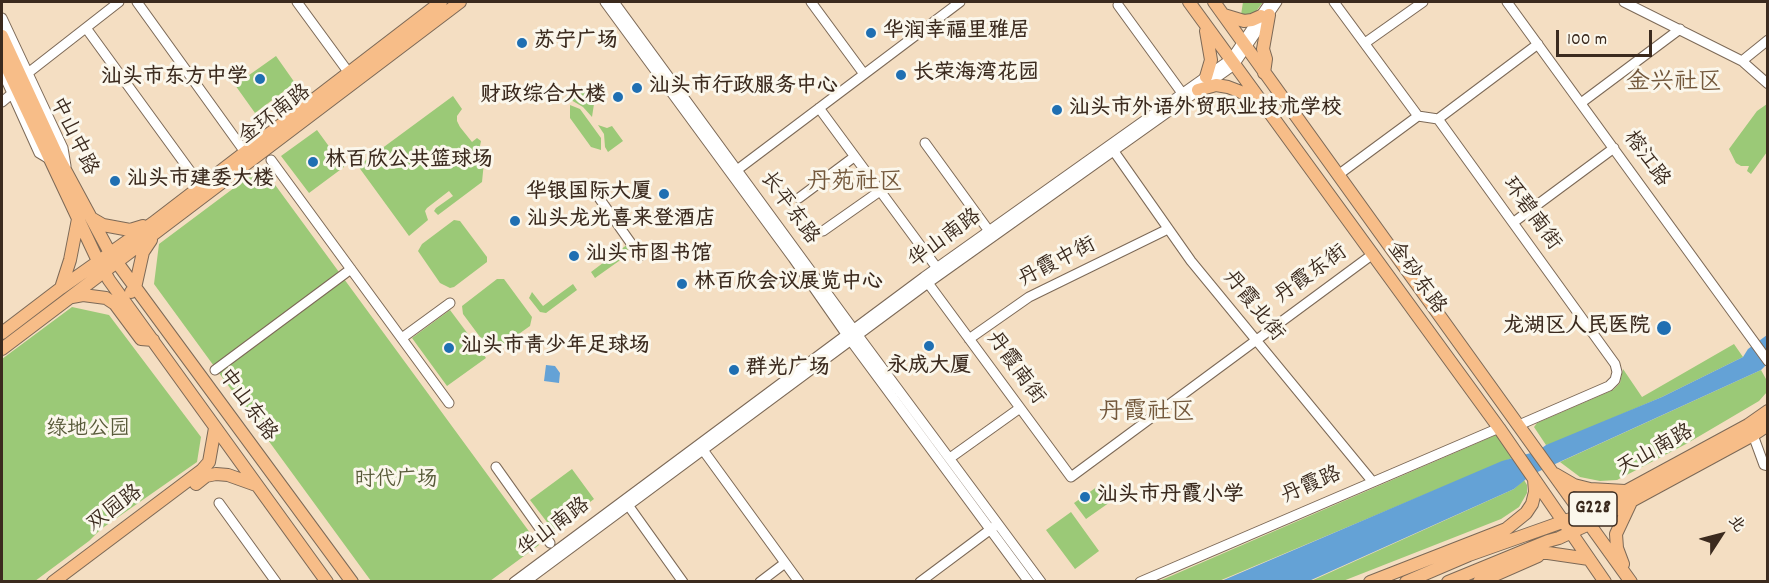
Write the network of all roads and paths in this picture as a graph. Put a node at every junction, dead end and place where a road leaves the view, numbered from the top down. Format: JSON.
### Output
{"nodes":[{"id":1,"x":119,"y":2,"type":"edge"},
{"id":2,"x":137,"y":2,"type":"edge"},
{"id":3,"x":297,"y":2,"type":"edge"},
{"id":4,"x":441,"y":2,"type":"edge"},
{"id":5,"x":460,"y":2,"type":"edge"},
{"id":6,"x":605,"y":2,"type":"edge"},
{"id":7,"x":614,"y":2,"type":"edge"},
{"id":8,"x":811,"y":2,"type":"edge"},
{"id":9,"x":960,"y":2,"type":"edge"},
{"id":10,"x":1189,"y":2,"type":"edge"},
{"id":11,"x":1214,"y":2,"type":"edge"},
{"id":12,"x":1270,"y":2,"type":"edge"},
{"id":13,"x":1277,"y":2,"type":"edge"},
{"id":14,"x":1334,"y":2,"type":"edge"},
{"id":15,"x":1423,"y":2,"type":"edge"},
{"id":16,"x":1507,"y":2,"type":"edge"},
{"id":17,"x":1624,"y":2,"type":"edge"},
{"id":18,"x":1118,"y":5,"type":"dead end"},
{"id":19,"x":1224,"y":15,"type":"junction"},
{"id":20,"x":1265,"y":16,"type":"junction"},
{"id":21,"x":2,"y":18,"type":"edge"},
{"id":22,"x":1203,"y":21,"type":"junction"},
{"id":23,"x":86,"y":28,"type":"junction"},
{"id":24,"x":1680,"y":29,"type":"junction"},
{"id":25,"x":2,"y":36,"type":"edge"},
{"id":26,"x":1767,"y":40,"type":"edge"},
{"id":27,"x":1365,"y":43,"type":"junction"},
{"id":28,"x":1538,"y":44,"type":"junction"},
{"id":29,"x":1245,"y":45,"type":"junction"},
{"id":30,"x":7,"y":62,"type":"edge"},
{"id":31,"x":1232,"y":62,"type":"junction"},
{"id":32,"x":1742,"y":62,"type":"junction"},
{"id":33,"x":28,"y":73,"type":"junction"},
{"id":34,"x":348,"y":73,"type":"junction"},
{"id":35,"x":1264,"y":73,"type":"junction"},
{"id":36,"x":864,"y":74,"type":"junction"},
{"id":37,"x":1206,"y":77,"type":"junction"},
{"id":38,"x":1767,"y":84,"type":"edge"},
{"id":39,"x":1198,"y":90,"type":"junction"},
{"id":40,"x":14,"y":91,"type":"junction"},
{"id":41,"x":1182,"y":93,"type":"junction"},
{"id":42,"x":2,"y":102,"type":"edge"},
{"id":43,"x":1581,"y":103,"type":"junction"},
{"id":44,"x":819,"y":108,"type":"junction"},
{"id":45,"x":1267,"y":109,"type":"junction"},
{"id":46,"x":1418,"y":116,"type":"junction"},
{"id":47,"x":1438,"y":119,"type":"junction"},
{"id":48,"x":41,"y":129,"type":"junction"},
{"id":49,"x":926,"y":143,"type":"dead end"},
{"id":50,"x":1614,"y":148,"type":"junction"},
{"id":51,"x":1113,"y":150,"type":"junction"},
{"id":52,"x":245,"y":152,"type":"junction"},
{"id":53,"x":854,"y":157,"type":"junction"},
{"id":54,"x":271,"y":160,"type":"dead end"},
{"id":55,"x":737,"y":170,"type":"junction"},
{"id":56,"x":1338,"y":175,"type":"junction"},
{"id":57,"x":201,"y":186,"type":"junction"},
{"id":58,"x":880,"y":191,"type":"junction"},
{"id":59,"x":597,"y":195,"type":"dead end"},
{"id":60,"x":799,"y":198,"type":"dead end"},
{"id":61,"x":84,"y":218,"type":"junction"},
{"id":62,"x":1514,"y":222,"type":"junction"},
{"id":63,"x":156,"y":226,"type":"junction"},
{"id":64,"x":1168,"y":229,"type":"junction"},
{"id":65,"x":823,"y":231,"type":"dead end"},
{"id":66,"x":989,"y":231,"type":"junction"},
{"id":67,"x":1373,"y":254,"type":"junction"},
{"id":68,"x":640,"y":255,"type":"dead end"},
{"id":69,"x":113,"y":257,"type":"junction"},
{"id":70,"x":101,"y":266,"type":"junction"},
{"id":71,"x":937,"y":268,"type":"junction"},
{"id":72,"x":351,"y":269,"type":"junction"},
{"id":73,"x":928,"y":283,"type":"junction"},
{"id":74,"x":135,"y":288,"type":"junction"},
{"id":75,"x":64,"y":293,"type":"junction"},
{"id":76,"x":122,"y":298,"type":"junction"},
{"id":77,"x":450,"y":303,"type":"dead end"},
{"id":78,"x":2,"y":333,"type":"edge"},
{"id":79,"x":852,"y":335,"type":"junction"},
{"id":80,"x":402,"y":338,"type":"junction"},
{"id":81,"x":969,"y":339,"type":"junction"},
{"id":82,"x":153,"y":340,"type":"junction"},
{"id":83,"x":1255,"y":340,"type":"junction"},
{"id":84,"x":2,"y":349,"type":"edge"},
{"id":85,"x":1767,"y":361,"type":"edge"},
{"id":86,"x":215,"y":370,"type":"dead end"},
{"id":87,"x":449,"y":403,"type":"dead end"},
{"id":88,"x":1020,"y":408,"type":"junction"},
{"id":89,"x":1767,"y":411,"type":"edge"},
{"id":90,"x":1519,"y":425,"type":"junction"},
{"id":91,"x":1767,"y":425,"type":"edge"},
{"id":92,"x":215,"y":428,"type":"junction"},
{"id":93,"x":1499,"y":428,"type":"junction"},
{"id":94,"x":1753,"y":435,"type":"junction"},
{"id":95,"x":703,"y":450,"type":"junction"},
{"id":96,"x":950,"y":459,"type":"junction"},
{"id":97,"x":1767,"y":466,"type":"edge"},
{"id":98,"x":496,"y":467,"type":"dead end"},
{"id":99,"x":1552,"y":472,"type":"junction"},
{"id":100,"x":204,"y":473,"type":"junction"},
{"id":101,"x":1071,"y":477,"type":"joint"},
{"id":102,"x":1534,"y":478,"type":"junction"},
{"id":103,"x":1372,"y":481,"type":"junction"},
{"id":104,"x":256,"y":485,"type":"junction"},
{"id":105,"x":1628,"y":496,"type":"junction"},
{"id":106,"x":219,"y":503,"type":"dead end"},
{"id":107,"x":628,"y":505,"type":"junction"},
{"id":108,"x":1586,"y":520,"type":"junction"},
{"id":109,"x":1564,"y":522,"type":"junction"},
{"id":110,"x":994,"y":527,"type":"junction"},
{"id":111,"x":1506,"y":529,"type":"junction"},
{"id":112,"x":1571,"y":533,"type":"junction"},
{"id":113,"x":550,"y":543,"type":"dead end"},
{"id":114,"x":1544,"y":553,"type":"junction"},
{"id":115,"x":1516,"y":554,"type":"junction"},
{"id":116,"x":1469,"y":555,"type":"junction"},
{"id":117,"x":1589,"y":559,"type":"junction"},
{"id":118,"x":785,"y":563,"type":"junction"},
{"id":119,"x":1426,"y":573,"type":"junction"},
{"id":120,"x":1630,"y":580,"type":"edge"},
{"id":121,"x":53,"y":582,"type":"edge"},
{"id":122,"x":65,"y":582,"type":"edge"},
{"id":123,"x":276,"y":582,"type":"edge"},
{"id":124,"x":327,"y":582,"type":"edge"},
{"id":125,"x":352,"y":582,"type":"edge"},
{"id":126,"x":514,"y":582,"type":"edge"},
{"id":127,"x":525,"y":582,"type":"edge"},
{"id":128,"x":683,"y":582,"type":"edge"},
{"id":129,"x":760,"y":582,"type":"edge"},
{"id":130,"x":799,"y":582,"type":"edge"},
{"id":131,"x":920,"y":582,"type":"edge"},
{"id":132,"x":1029,"y":582,"type":"edge"},
{"id":133,"x":1041,"y":582,"type":"edge"},
{"id":134,"x":1140,"y":582,"type":"edge"},
{"id":135,"x":1370,"y":582,"type":"edge"},
{"id":136,"x":1380,"y":582,"type":"edge"},
{"id":137,"x":1406,"y":582,"type":"edge"},
{"id":138,"x":1448,"y":582,"type":"edge"},
{"id":139,"x":1479,"y":582,"type":"edge"},
{"id":140,"x":1605,"y":582,"type":"edge"}],
"edges":[{"from":1,"to":23,"type":"street"},
{"from":2,"to":52,"type":"street"},
{"from":3,"to":34,"type":"street"},
{"from":4,"to":34,"type":"main road","name":"金环南路"},
{"from":5,"to":63,"type":"main road","name":"金环南路"},
{"from":6,"to":79,"type":"street","name":"长平东路"},
{"from":7,"to":55,"type":"street","name":"长平东路"},
{"from":8,"to":36,"type":"street"},
{"from":9,"to":36,"type":"street"},
{"from":10,"to":22,"type":"main road","name":"金砂东路"},
{"from":11,"to":19,"type":"main road","name":"金砂东路"},
{"from":12,"to":20,"type":"street","name":"华山南路"},
{"from":13,"to":20,"type":"street","name":"华山南路"},
{"from":14,"to":27,"type":"street"},
{"from":15,"to":27,"type":"street"},
{"from":16,"to":28,"type":"street","name":"榕江路"},
{"from":17,"to":24,"type":"street"},
{"from":18,"to":41,"type":"street"},
{"from":19,"to":20,"type":"main road"},
{"from":19,"to":29,"type":"main road","name":"金砂东路"},
{"from":20,"to":29,"type":"street","name":"华山南路"},
{"from":20,"to":35,"type":"main road"},
{"from":21,"to":30,"type":"street"},
{"from":22,"to":31,"type":"main road","name":"金砂东路"},
{"from":22,"to":37,"type":"main road"},
{"from":23,"to":33,"type":"street"},
{"from":23,"to":57,"type":"street"},
{"from":24,"to":32,"type":"street"},
{"from":24,"to":43,"type":"street"},
{"from":25,"to":30,"type":"main road","name":"中山中路"},
{"from":26,"to":32,"type":"street"},
{"from":27,"to":46,"type":"street"},
{"from":28,"to":43,"type":"street","name":"榕江路"},
{"from":28,"to":47,"type":"street"},
{"from":29,"to":31,"type":"street","name":"华山南路"},
{"from":29,"to":35,"type":"main road","name":"金砂东路"},
{"from":30,"to":33,"type":"street"},
{"from":30,"to":40,"type":"main road","name":"中山中路"},
{"from":30,"to":48,"type":"main road","name":"中山中路"},
{"from":31,"to":37,"type":"street","name":"华山南路"},
{"from":31,"to":39,"type":"street","name":"华山南路"},
{"from":31,"to":45,"type":"main road","name":"金砂东路"},
{"from":32,"to":38,"type":"street"},
{"from":33,"to":48,"type":"street"},
{"from":34,"to":52,"type":"main road","name":"金环南路"},
{"from":35,"to":56,"type":"main road","name":"金砂东路"},
{"from":36,"to":44,"type":"street"},
{"from":37,"to":41,"type":"street","name":"华山南路"},
{"from":39,"to":45,"type":"main road"},
{"from":39,"to":51,"type":"street","name":"华山南路"},
{"from":40,"to":42,"type":"street"},
{"from":40,"to":48,"type":"main road","name":"中山中路"},
{"from":41,"to":66,"type":"street","name":"华山南路"},
{"from":43,"to":50,"type":"street","name":"榕江路"},
{"from":44,"to":53,"type":"street"},
{"from":44,"to":55,"type":"street"},
{"from":45,"to":67,"type":"main road","name":"金砂东路"},
{"from":46,"to":47,"type":"street"},
{"from":46,"to":56,"type":"street"},
{"from":47,"to":62,"type":"street","name":"环碧南街"},
{"from":48,"to":61,"type":"main road","name":"中山中路"},
{"from":48,"to":61,"type":"main road","name":"中山中路"},
{"from":49,"to":66,"type":"street"},
{"from":50,"to":62,"type":"street"},
{"from":50,"to":85,"type":"street","name":"榕江路"},
{"from":51,"to":64,"type":"street","name":"丹霞北街"},
{"from":51,"to":73,"type":"street","name":"华山南路"},
{"from":52,"to":57,"type":"main road","name":"金环南路"},
{"from":53,"to":58,"type":"street"},
{"from":53,"to":60,"type":"street"},
{"from":54,"to":72,"type":"street"},
{"from":55,"to":79,"type":"street","name":"长平东路"},
{"from":56,"to":90,"type":"main road","name":"金砂东路"},
{"from":57,"to":63,"type":"main road","name":"金环南路"},
{"from":58,"to":65,"type":"street"},
{"from":58,"to":71,"type":"street"},
{"from":59,"to":68,"type":"street"},
{"from":61,"to":63,"type":"main road"},
{"from":61,"to":69,"type":"main road","name":"中山中路"},
{"from":61,"to":70,"type":"main road","name":"中山中路"},
{"from":61,"to":75,"type":"main road"},
{"from":62,"to":90,"type":"street","name":"环碧南街"},
{"from":63,"to":69,"type":"main road","name":"金环南路"},
{"from":63,"to":74,"type":"main road"},
{"from":64,"to":81,"type":"street","name":"丹霞中街"},
{"from":64,"to":83,"type":"street","name":"丹霞北街"},
{"from":66,"to":71,"type":"street","name":"华山南路"},
{"from":67,"to":83,"type":"street","name":"丹霞东街"},
{"from":67,"to":93,"type":"main road","name":"金砂东路"},
{"from":69,"to":70,"type":"main road","name":"金环南路"},
{"from":69,"to":74,"type":"main road","name":"中山东路"},
{"from":70,"to":75,"type":"main road","name":"金环南路"},
{"from":70,"to":76,"type":"main road","name":"中山东路"},
{"from":71,"to":79,"type":"street","name":"华山南路"},
{"from":72,"to":80,"type":"street"},
{"from":72,"to":86,"type":"street"},
{"from":73,"to":79,"type":"street","name":"华山南路"},
{"from":73,"to":81,"type":"street","name":"丹霞南街"},
{"from":74,"to":76,"type":"main road"},
{"from":74,"to":125,"type":"main road","name":"中山东路"},
{"from":75,"to":78,"type":"main road","name":"金环南路"},
{"from":75,"to":82,"type":"main road"},
{"from":75,"to":84,"type":"main road","name":"金环南路"},
{"from":76,"to":82,"type":"main road","name":"中山东路"},
{"from":77,"to":80,"type":"street"},
{"from":79,"to":95,"type":"street","name":"华山南路"},
{"from":79,"to":96,"type":"street","name":"长平东路"},
{"from":79,"to":110,"type":"street","name":"长平东路"},
{"from":79,"to":126,"type":"street","name":"华山南路"},
{"from":80,"to":87,"type":"street"},
{"from":81,"to":88,"type":"street","name":"丹霞南街"},
{"from":82,"to":92,"type":"main road","name":"中山东路"},
{"from":83,"to":101,"type":"street","name":"丹霞东街"},
{"from":83,"to":103,"type":"street","name":"丹霞北街"},
{"from":88,"to":96,"type":"street"},
{"from":88,"to":101,"type":"street","name":"丹霞南街"},
{"from":89,"to":105,"type":"main road","name":"天山南路","number":"G228"},
{"from":90,"to":99,"type":"main road","name":"金砂东路"},
{"from":91,"to":94,"type":"main road","name":"天山南路","number":"G228"},
{"from":92,"to":100,"type":"main road"},
{"from":92,"to":104,"type":"main road","name":"中山东路"},
{"from":93,"to":102,"type":"main road","name":"金砂东路"},
{"from":93,"to":103,"type":"street","name":"丹霞路"},
{"from":94,"to":97,"type":"street"},
{"from":94,"to":105,"type":"main road","name":"天山南路","number":"G228"},
{"from":95,"to":107,"type":"street","name":"华山南路"},
{"from":95,"to":118,"type":"street"},
{"from":96,"to":110,"type":"street","name":"长平东路"},
{"from":98,"to":113,"type":"street"},
{"from":99,"to":105,"type":"main road"},
{"from":99,"to":108,"type":"main road","name":"金砂东路"},
{"from":100,"to":104,"type":"main road"},
{"from":100,"to":121,"type":"main road","name":"双园路"},
{"from":100,"to":122,"type":"main road","name":"双园路"},
{"from":102,"to":109,"type":"main road","name":"金砂东路"},
{"from":102,"to":111,"type":"main road"},
{"from":103,"to":134,"type":"street","name":"丹霞路"},
{"from":104,"to":124,"type":"main road","name":"中山东路"},
{"from":105,"to":108,"type":"main road","name":"天山南路","number":"G228"},
{"from":105,"to":120,"type":"main road"},
{"from":106,"to":123,"type":"street"},
{"from":107,"to":127,"type":"street","name":"华山南路"},
{"from":107,"to":128,"type":"street"},
{"from":108,"to":109,"type":"main road","name":"天山南路","number":"G228"},
{"from":108,"to":112,"type":"main road","name":"天山南路","number":"G228"},
{"from":108,"to":120,"type":"main road","name":"金砂东路"},
{"from":109,"to":112,"type":"main road","name":"金砂东路"},
{"from":109,"to":116,"type":"main road","name":"天山南路","number":"G228"},
{"from":110,"to":131,"type":"street"},
{"from":110,"to":132,"type":"street","name":"长平东路"},
{"from":110,"to":133,"type":"street","name":"长平东路"},
{"from":111,"to":116,"type":"main road"},
{"from":111,"to":135,"type":"main road"},
{"from":112,"to":115,"type":"main road","name":"天山南路","number":"G228"},
{"from":112,"to":117,"type":"main road","name":"金砂东路"},
{"from":114,"to":115,"type":"main road"},
{"from":114,"to":117,"type":"main road"},
{"from":114,"to":139,"type":"main road"},
{"from":115,"to":138,"type":"main road","name":"天山南路","number":"G228"},
{"from":116,"to":119,"type":"main road","name":"天山南路","number":"G228"},
{"from":117,"to":140,"type":"main road","name":"金砂东路"},
{"from":118,"to":129,"type":"street"},
{"from":118,"to":130,"type":"street"},
{"from":119,"to":136,"type":"main road","name":"天山南路"},
{"from":119,"to":137,"type":"main road","name":"天山南路","number":"G228"}]}
